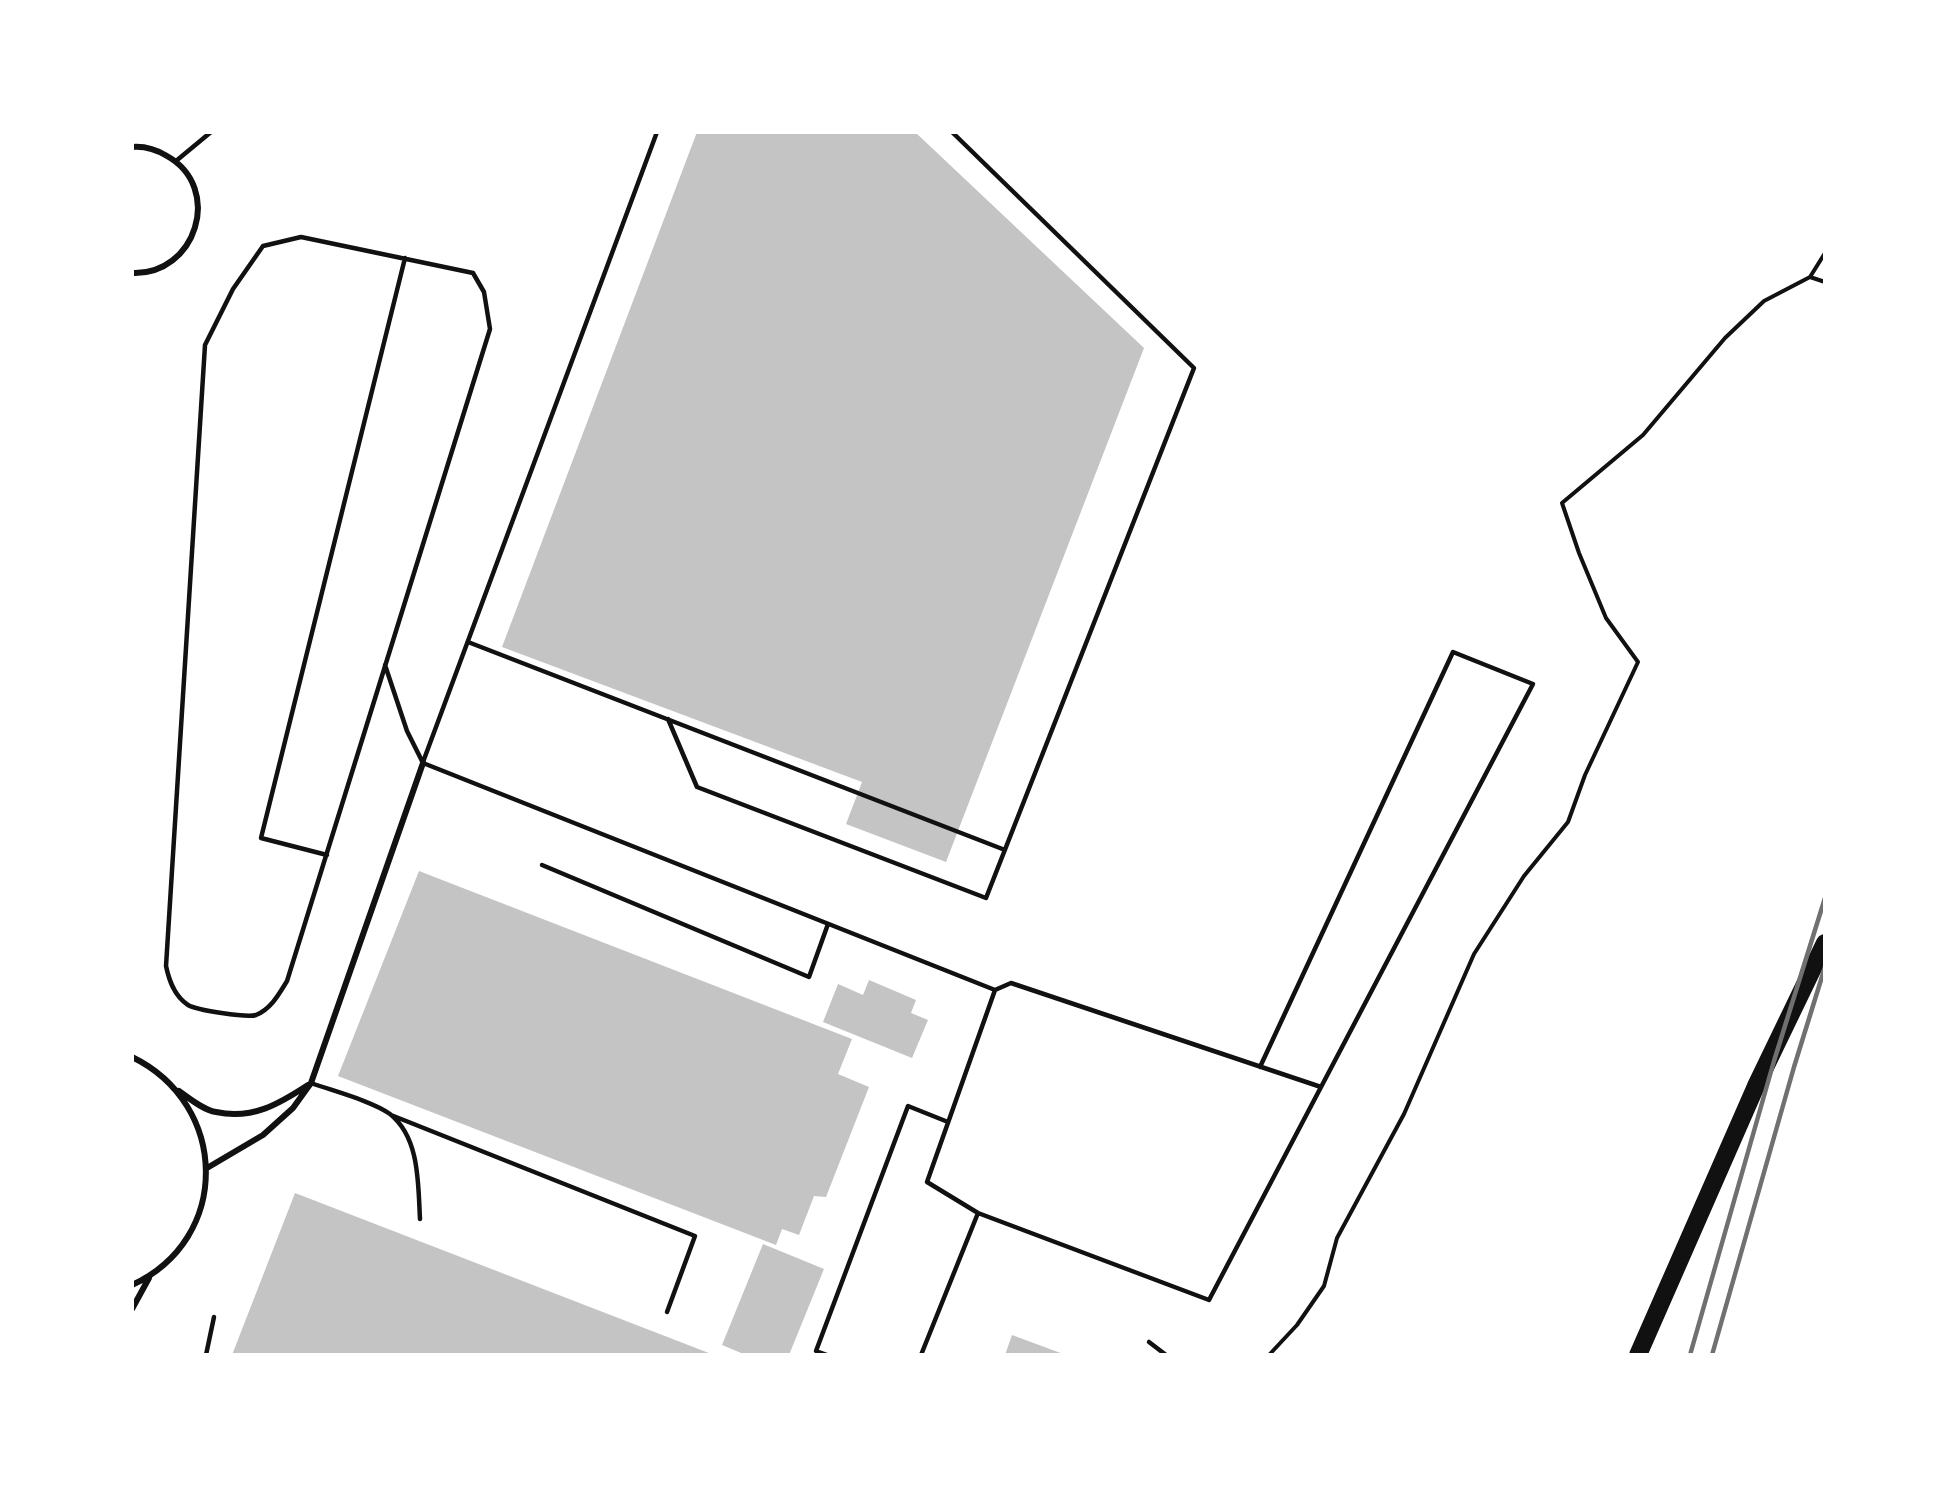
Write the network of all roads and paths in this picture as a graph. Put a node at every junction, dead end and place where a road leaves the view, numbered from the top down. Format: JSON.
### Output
{"nodes":[{"id":1,"x":211,"y":132,"type":"edge"},
{"id":2,"x":657,"y":132,"type":"edge"},
{"id":3,"x":952,"y":132,"type":"edge"},
{"id":4,"x":132,"y":147,"type":"edge"},
{"id":5,"x":176,"y":161,"type":"junction"},
{"id":6,"x":1825,"y":253,"type":"edge"},
{"id":7,"x":405,"y":258,"type":"junction"},
{"id":8,"x":132,"y":273,"type":"edge"},
{"id":9,"x":1810,"y":278,"type":"junction"},
{"id":10,"x":1825,"y":282,"type":"edge"},
{"id":11,"x":468,"y":642,"type":"junction"},
{"id":12,"x":385,"y":665,"type":"junction"},
{"id":13,"x":668,"y":719,"type":"junction"},
{"id":14,"x":423,"y":763,"type":"junction"},
{"id":15,"x":1005,"y":850,"type":"junction"},
{"id":16,"x":327,"y":855,"type":"junction"},
{"id":17,"x":542,"y":865,"type":"dead end"},
{"id":18,"x":828,"y":924,"type":"junction"},
{"id":19,"x":1825,"y":943,"type":"edge"},
{"id":20,"x":995,"y":990,"type":"junction"},
{"id":21,"x":132,"y":1057,"type":"edge"},
{"id":22,"x":1260,"y":1067,"type":"junction"},
{"id":23,"x":311,"y":1083,"type":"junction"},
{"id":24,"x":1321,"y":1087,"type":"junction"},
{"id":25,"x":178,"y":1091,"type":"junction"},
{"id":26,"x":391,"y":1115,"type":"junction"},
{"id":27,"x":948,"y":1122,"type":"junction"},
{"id":28,"x":207,"y":1168,"type":"junction"},
{"id":29,"x":978,"y":1213,"type":"junction"},
{"id":30,"x":420,"y":1219,"type":"dead end"},
{"id":31,"x":150,"y":1276,"type":"junction"},
{"id":32,"x":132,"y":1285,"type":"edge"},
{"id":33,"x":132,"y":1309,"type":"edge"},
{"id":34,"x":667,"y":1312,"type":"dead end"},
{"id":35,"x":214,"y":1317,"type":"dead end"},
{"id":36,"x":1149,"y":1342,"type":"dead end"},
{"id":37,"x":206,"y":1355,"type":"edge"},
{"id":38,"x":827,"y":1355,"type":"edge"},
{"id":39,"x":921,"y":1355,"type":"edge"},
{"id":40,"x":1166,"y":1355,"type":"edge"},
{"id":41,"x":1269,"y":1355,"type":"edge"},
{"id":42,"x":1638,"y":1355,"type":"edge"}],
"edges":[{"from":1,"to":5,"type":"lane"},
{"from":2,"to":11,"type":"lane"},
{"from":3,"to":15,"type":"lane"},
{"from":4,"to":5,"type":"street"},
{"from":5,"to":8,"type":"street"},
{"from":6,"to":9,"type":"path"},
{"from":7,"to":12,"type":"lane"},
{"from":7,"to":16,"type":"lane"},
{"from":7,"to":16,"type":"lane"},
{"from":9,"to":10,"type":"path"},
{"from":9,"to":41,"type":"path"},
{"from":11,"to":13,"type":"lane"},
{"from":11,"to":14,"type":"lane"},
{"from":12,"to":14,"type":"lane"},
{"from":12,"to":16,"type":"lane"},
{"from":13,"to":15,"type":"lane"},
{"from":13,"to":15,"type":"lane"},
{"from":14,"to":18,"type":"lane"},
{"from":14,"to":23,"type":"street"},
{"from":17,"to":18,"type":"lane"},
{"from":18,"to":20,"type":"lane"},
{"from":19,"to":42,"type":"highway"},
{"from":20,"to":22,"type":"lane"},
{"from":20,"to":27,"type":"lane"},
{"from":21,"to":25,"type":"street"},
{"from":22,"to":24,"type":"lane"},
{"from":22,"to":24,"type":"lane"},
{"from":23,"to":25,"type":"street"},
{"from":23,"to":26,"type":"lane"},
{"from":23,"to":28,"type":"street"},
{"from":24,"to":29,"type":"lane"},
{"from":25,"to":28,"type":"street"},
{"from":26,"to":30,"type":"lane"},
{"from":26,"to":34,"type":"lane"},
{"from":27,"to":29,"type":"lane"},
{"from":27,"to":38,"type":"lane"},
{"from":28,"to":31,"type":"street"},
{"from":29,"to":39,"type":"lane"},
{"from":31,"to":32,"type":"street"},
{"from":31,"to":33,"type":"street"},
{"from":35,"to":37,"type":"lane"},
{"from":36,"to":40,"type":"lane"}]}
